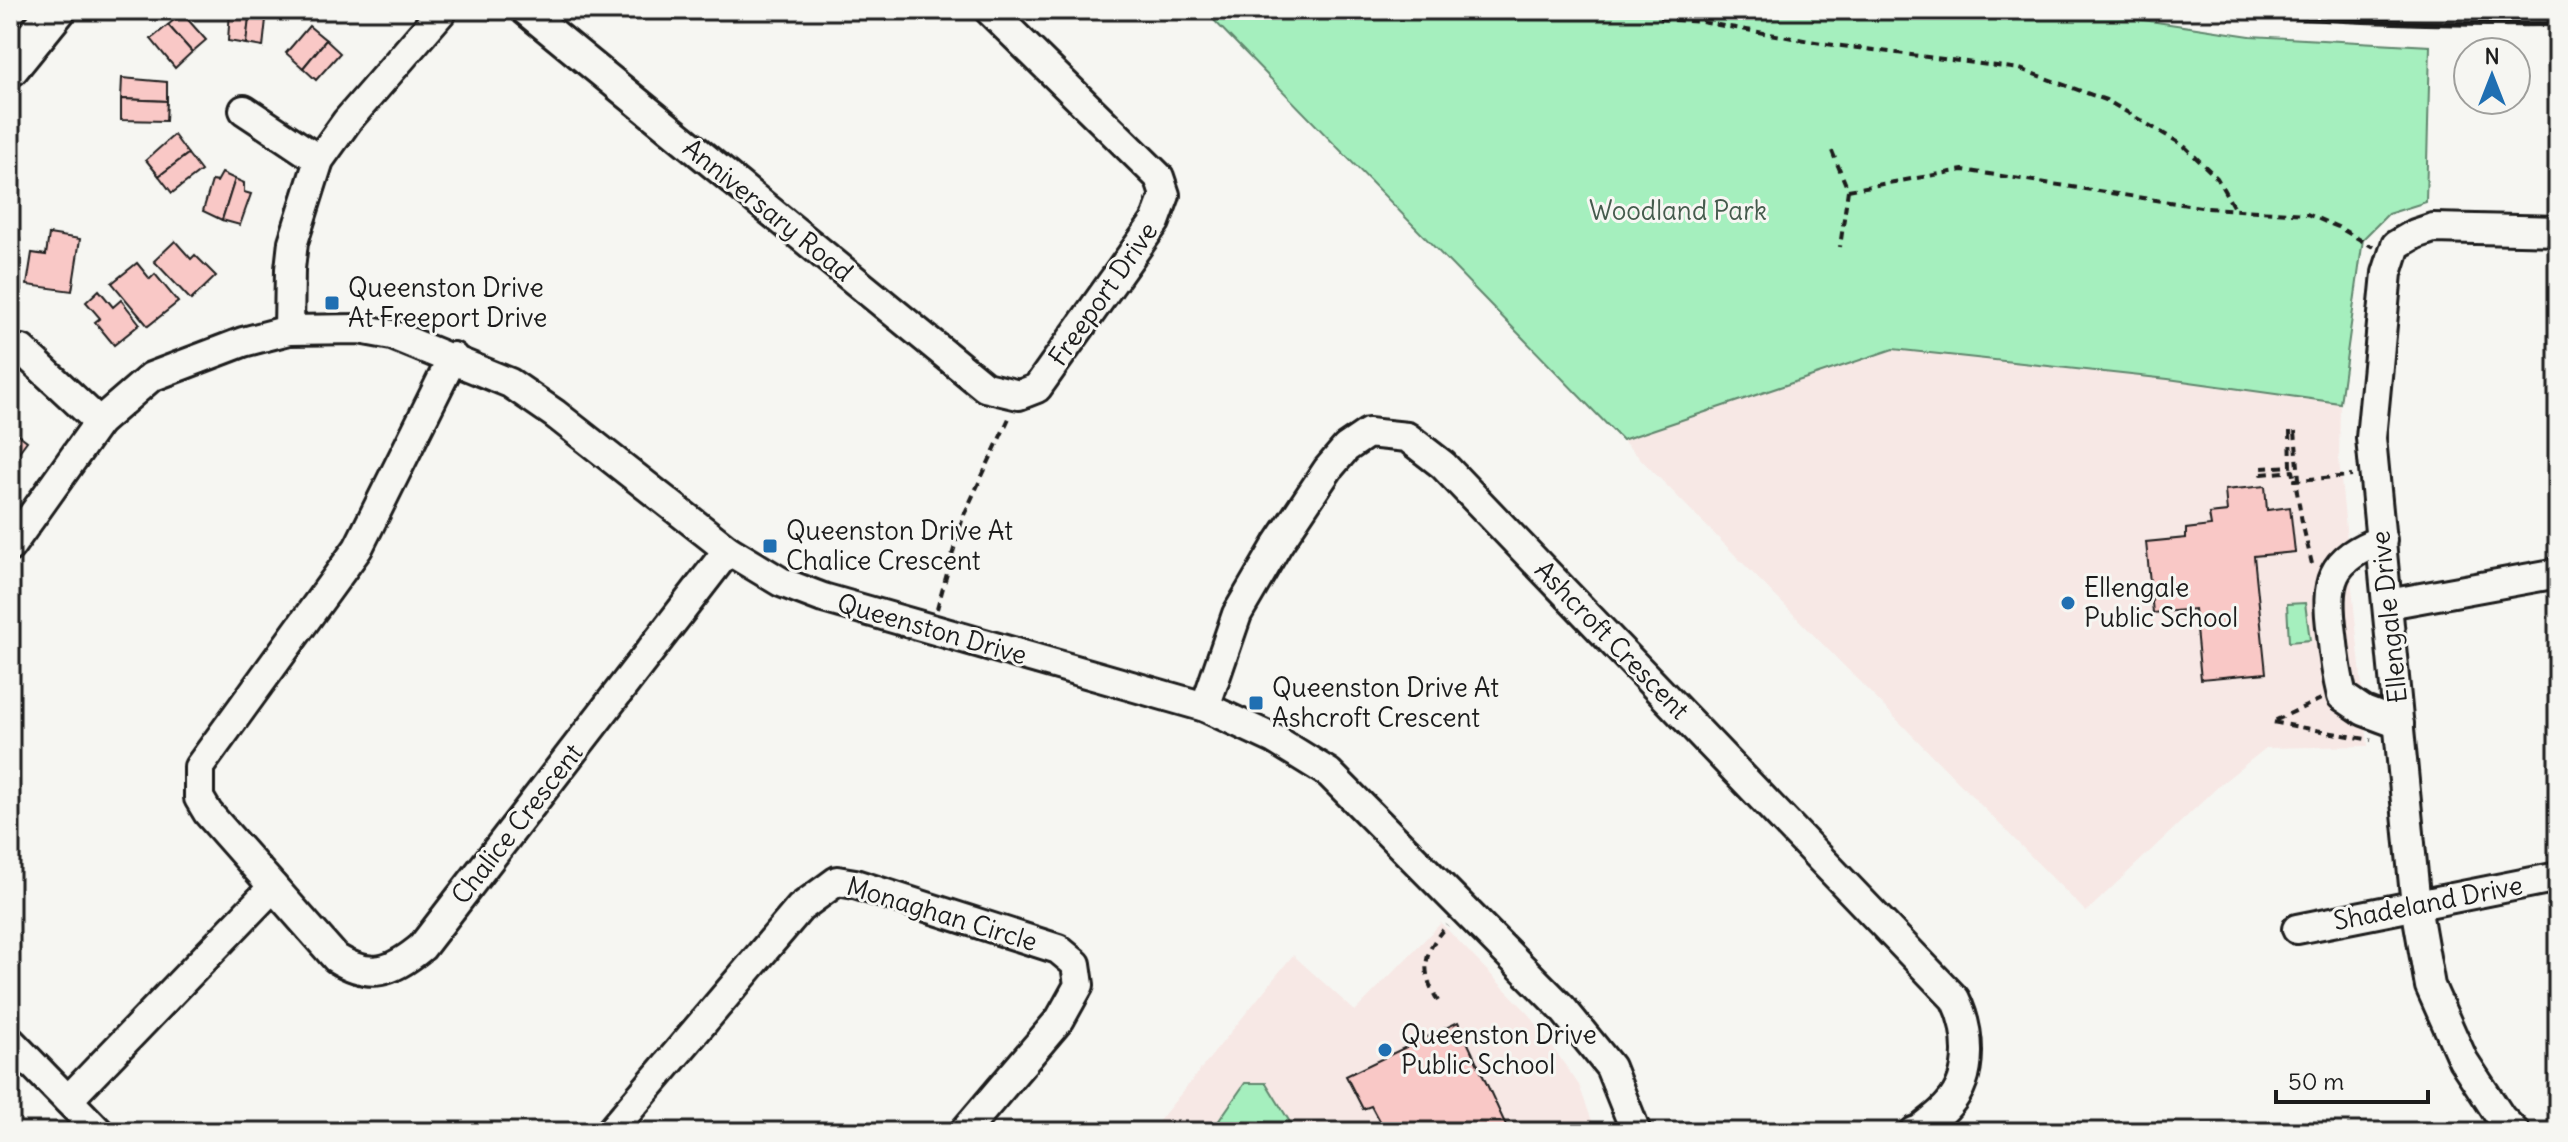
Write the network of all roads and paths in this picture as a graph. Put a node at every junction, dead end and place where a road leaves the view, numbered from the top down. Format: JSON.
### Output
{"nodes":[{"id":1,"x":57,"y":10,"type":"edge"},
{"id":2,"x":443,"y":10,"type":"edge"},
{"id":3,"x":525,"y":10,"type":"edge"},
{"id":4,"x":989,"y":10,"type":"edge"},
{"id":5,"x":1660,"y":19,"type":"dead end"},
{"id":6,"x":10,"y":68,"type":"edge"},
{"id":7,"x":244,"y":110,"type":"dead end"},
{"id":8,"x":1832,"y":151,"type":"dead end"},
{"id":9,"x":319,"y":160,"type":"junction"},
{"id":10,"x":1848,"y":190,"type":"junction"},
{"id":11,"x":2235,"y":210,"type":"junction"},
{"id":12,"x":2558,"y":231,"type":"edge"},
{"id":13,"x":1840,"y":247,"type":"dead end"},
{"id":14,"x":2392,"y":259,"type":"junction"},
{"id":15,"x":289,"y":330,"type":"junction"},
{"id":16,"x":22,"y":350,"type":"dead end"},
{"id":17,"x":453,"y":357,"type":"junction"},
{"id":18,"x":1019,"y":395,"type":"junction"},
{"id":19,"x":99,"y":422,"type":"junction"},
{"id":20,"x":2292,"y":431,"type":"joint"},
{"id":21,"x":2382,"y":540,"type":"junction"},
{"id":22,"x":10,"y":547,"type":"edge"},
{"id":23,"x":728,"y":550,"type":"junction"},
{"id":24,"x":2558,"y":573,"type":"edge"},
{"id":25,"x":2388,"y":604,"type":"junction"},
{"id":26,"x":932,"y":629,"type":"junction"},
{"id":27,"x":2327,"y":697,"type":"dead end"},
{"id":28,"x":1205,"y":707,"type":"junction"},
{"id":29,"x":2400,"y":734,"type":"junction"},
{"id":30,"x":2558,"y":877,"type":"edge"},
{"id":31,"x":273,"y":887,"type":"junction"},
{"id":32,"x":2416,"y":906,"type":"junction"},
{"id":33,"x":1462,"y":908,"type":"junction"},
{"id":34,"x":2297,"y":929,"type":"dead end"},
{"id":35,"x":1438,"y":1001,"type":"dead end"},
{"id":36,"x":10,"y":1041,"type":"edge"},
{"id":37,"x":68,"y":1100,"type":"junction"},
{"id":38,"x":99,"y":1132,"type":"edge"},
{"id":39,"x":610,"y":1132,"type":"edge"},
{"id":40,"x":964,"y":1132,"type":"edge"},
{"id":41,"x":1636,"y":1132,"type":"edge"},
{"id":42,"x":1914,"y":1132,"type":"edge"},
{"id":43,"x":2515,"y":1132,"type":"edge"}],
"edges":[{"from":1,"to":6,"type":"main road"},
{"from":2,"to":9,"type":"street"},
{"from":3,"to":18,"type":"street","name":"Anniversary Road"},
{"from":4,"to":18,"type":"street","name":"Freeport Drive"},
{"from":5,"to":11,"type":"path"},
{"from":7,"to":9,"type":"street"},
{"from":8,"to":10,"type":"path"},
{"from":9,"to":15,"type":"street"},
{"from":10,"to":11,"type":"path"},
{"from":10,"to":13,"type":"path"},
{"from":11,"to":14,"type":"path"},
{"from":12,"to":14,"type":"street"},
{"from":14,"to":21,"type":"street","name":"Ellengale Drive"},
{"from":15,"to":17,"type":"street","name":"Queenston Drive"},
{"from":15,"to":19,"type":"street","name":"Queenston Drive"},
{"from":16,"to":19,"type":"street"},
{"from":17,"to":23,"type":"street","name":"Queenston Drive"},
{"from":17,"to":31,"type":"street","name":"Chalice Crescent"},
{"from":18,"to":26,"type":"path"},
{"from":19,"to":22,"type":"street","name":"Queenston Drive"},
{"from":20,"to":20,"type":"path"},
{"from":21,"to":25,"type":"street","name":"Ellengale Drive"},
{"from":21,"to":29,"type":"street"},
{"from":23,"to":26,"type":"street","name":"Queenston Drive"},
{"from":23,"to":31,"type":"street","name":"Chalice Crescent"},
{"from":24,"to":25,"type":"street"},
{"from":25,"to":29,"type":"street","name":"Ellengale Drive"},
{"from":26,"to":28,"type":"street","name":"Queenston Drive"},
{"from":27,"to":29,"type":"path"},
{"from":28,"to":33,"type":"street","name":"Queenston Drive"},
{"from":28,"to":42,"type":"street","name":"Ashcroft Crescent"},
{"from":29,"to":32,"type":"street","name":"Ellengale Drive"},
{"from":30,"to":32,"type":"street","name":"Shadeland Drive"},
{"from":31,"to":37,"type":"street"},
{"from":32,"to":34,"type":"street","name":"Shadeland Drive"},
{"from":32,"to":43,"type":"street","name":"Ellengale Drive"},
{"from":33,"to":35,"type":"path"},
{"from":33,"to":41,"type":"street","name":"Queenston Drive"},
{"from":36,"to":37,"type":"street"},
{"from":37,"to":38,"type":"street"},
{"from":39,"to":40,"type":"street","name":"Monaghan Circle"}]}
